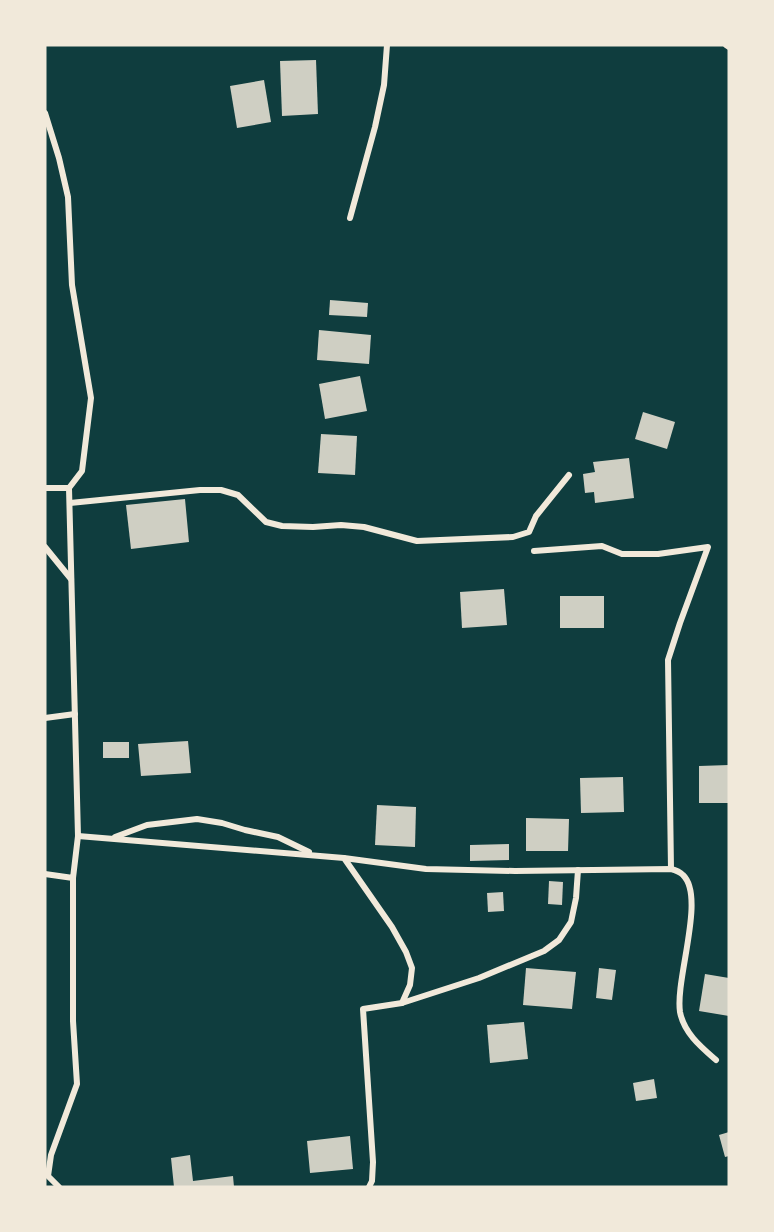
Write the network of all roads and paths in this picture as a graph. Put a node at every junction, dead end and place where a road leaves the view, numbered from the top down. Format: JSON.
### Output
{"nodes":[{"id":1,"x":387,"y":45,"type":"edge"},
{"id":2,"x":45,"y":113,"type":"edge"},
{"id":3,"x":350,"y":218,"type":"dead end"},
{"id":4,"x":569,"y":475,"type":"dead end"},
{"id":5,"x":69,"y":488,"type":"junction"},
{"id":6,"x":45,"y":489,"type":"edge"},
{"id":7,"x":70,"y":503,"type":"junction"},
{"id":8,"x":45,"y":547,"type":"edge"},
{"id":9,"x":534,"y":551,"type":"dead end"},
{"id":10,"x":72,"y":579,"type":"junction"},
{"id":11,"x":75,"y":714,"type":"junction"},
{"id":12,"x":45,"y":718,"type":"edge"},
{"id":13,"x":78,"y":836,"type":"junction"},
{"id":14,"x":111,"y":838,"type":"junction"},
{"id":15,"x":315,"y":855,"type":"junction"},
{"id":16,"x":344,"y":858,"type":"junction"},
{"id":17,"x":671,"y":869,"type":"junction"},
{"id":18,"x":579,"y":870,"type":"junction"},
{"id":19,"x":45,"y":874,"type":"edge"},
{"id":20,"x":73,"y":878,"type":"junction"},
{"id":21,"x":402,"y":1003,"type":"junction"},
{"id":22,"x":716,"y":1060,"type":"dead end"},
{"id":23,"x":59,"y":1187,"type":"edge"},
{"id":24,"x":369,"y":1187,"type":"edge"}],
"edges":[{"from":1,"to":3,"type":"street"},
{"from":2,"to":5,"type":"street"},
{"from":4,"to":7,"type":"street"},
{"from":5,"to":6,"type":"street"},
{"from":5,"to":7,"type":"street"},
{"from":7,"to":10,"type":"street"},
{"from":8,"to":10,"type":"street"},
{"from":9,"to":17,"type":"street"},
{"from":10,"to":11,"type":"street"},
{"from":11,"to":12,"type":"street"},
{"from":11,"to":13,"type":"street"},
{"from":13,"to":14,"type":"street"},
{"from":13,"to":20,"type":"street"},
{"from":14,"to":15,"type":"street"},
{"from":14,"to":15,"type":"street"},
{"from":15,"to":16,"type":"street"},
{"from":16,"to":18,"type":"street"},
{"from":16,"to":21,"type":"street"},
{"from":17,"to":18,"type":"street"},
{"from":17,"to":22,"type":"street"},
{"from":18,"to":21,"type":"street"},
{"from":19,"to":20,"type":"street"},
{"from":20,"to":23,"type":"street"},
{"from":21,"to":24,"type":"street"}]}
